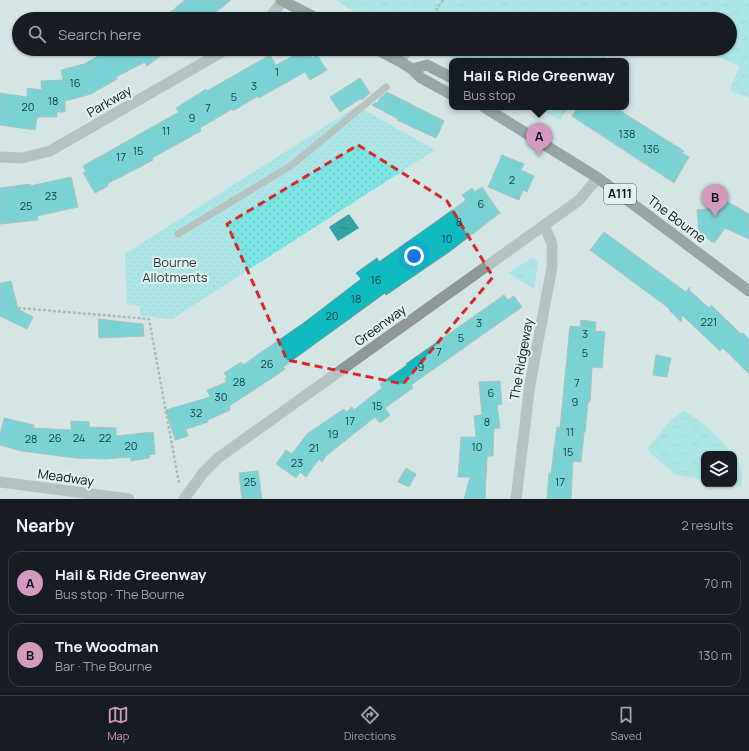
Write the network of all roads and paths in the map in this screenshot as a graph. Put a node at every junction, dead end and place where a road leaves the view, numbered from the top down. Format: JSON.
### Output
{"nodes":[{"id":1,"x":282,"y":0,"type":"edge"},
{"id":2,"x":443,"y":0,"type":"edge"},
{"id":3,"x":273,"y":12,"type":"edge"},
{"id":4,"x":305,"y":12,"type":"edge"},
{"id":5,"x":435,"y":12,"type":"edge"},
{"id":6,"x":215,"y":56,"type":"edge"},
{"id":7,"x":389,"y":56,"type":"edge"},
{"id":8,"x":405,"y":56,"type":"edge"},
{"id":9,"x":401,"y":62,"type":"junction"},
{"id":10,"x":412,"y":69,"type":"junction"},
{"id":11,"x":449,"y":76,"type":"edge"},
{"id":12,"x":386,"y":87,"type":"dead end"},
{"id":13,"x":449,"y":93,"type":"edge"},
{"id":14,"x":489,"y":110,"type":"edge"},
{"id":15,"x":0,"y":157,"type":"edge"},
{"id":16,"x":598,"y":178,"type":"junction"},
{"id":17,"x":544,"y":225,"type":"junction"},
{"id":18,"x":178,"y":234,"type":"dead end"},
{"id":19,"x":749,"y":291,"type":"edge"},
{"id":20,"x":18,"y":308,"type":"dead end"},
{"id":21,"x":0,"y":482,"type":"edge"},
{"id":22,"x":179,"y":485,"type":"dead end"},
{"id":23,"x":129,"y":499,"type":"edge"},
{"id":24,"x":184,"y":499,"type":"edge"},
{"id":25,"x":516,"y":499,"type":"edge"}],
"edges":[{"from":1,"to":3,"type":"street"},
{"from":1,"to":4,"type":"main road"},
{"from":2,"to":5,"type":"path"},
{"from":6,"to":15,"type":"street","name":"Parkway"},
{"from":7,"to":9,"type":"main road"},
{"from":8,"to":9,"type":"lane"},
{"from":9,"to":10,"type":"main road"},
{"from":10,"to":11,"type":"main road"},
{"from":10,"to":13,"type":"main road"},
{"from":12,"to":18,"type":"lane"},
{"from":14,"to":16,"type":"main road","name":"The Bourne","number":"A111"},
{"from":16,"to":17,"type":"street","name":"Greenway"},
{"from":16,"to":19,"type":"main road","name":"The Bourne","number":"A111"},
{"from":17,"to":24,"type":"street","name":"Greenway"},
{"from":17,"to":25,"type":"street","name":"The Ridgeway"},
{"from":20,"to":22,"type":"path"},
{"from":21,"to":23,"type":"street","name":"Meadway"}]}
